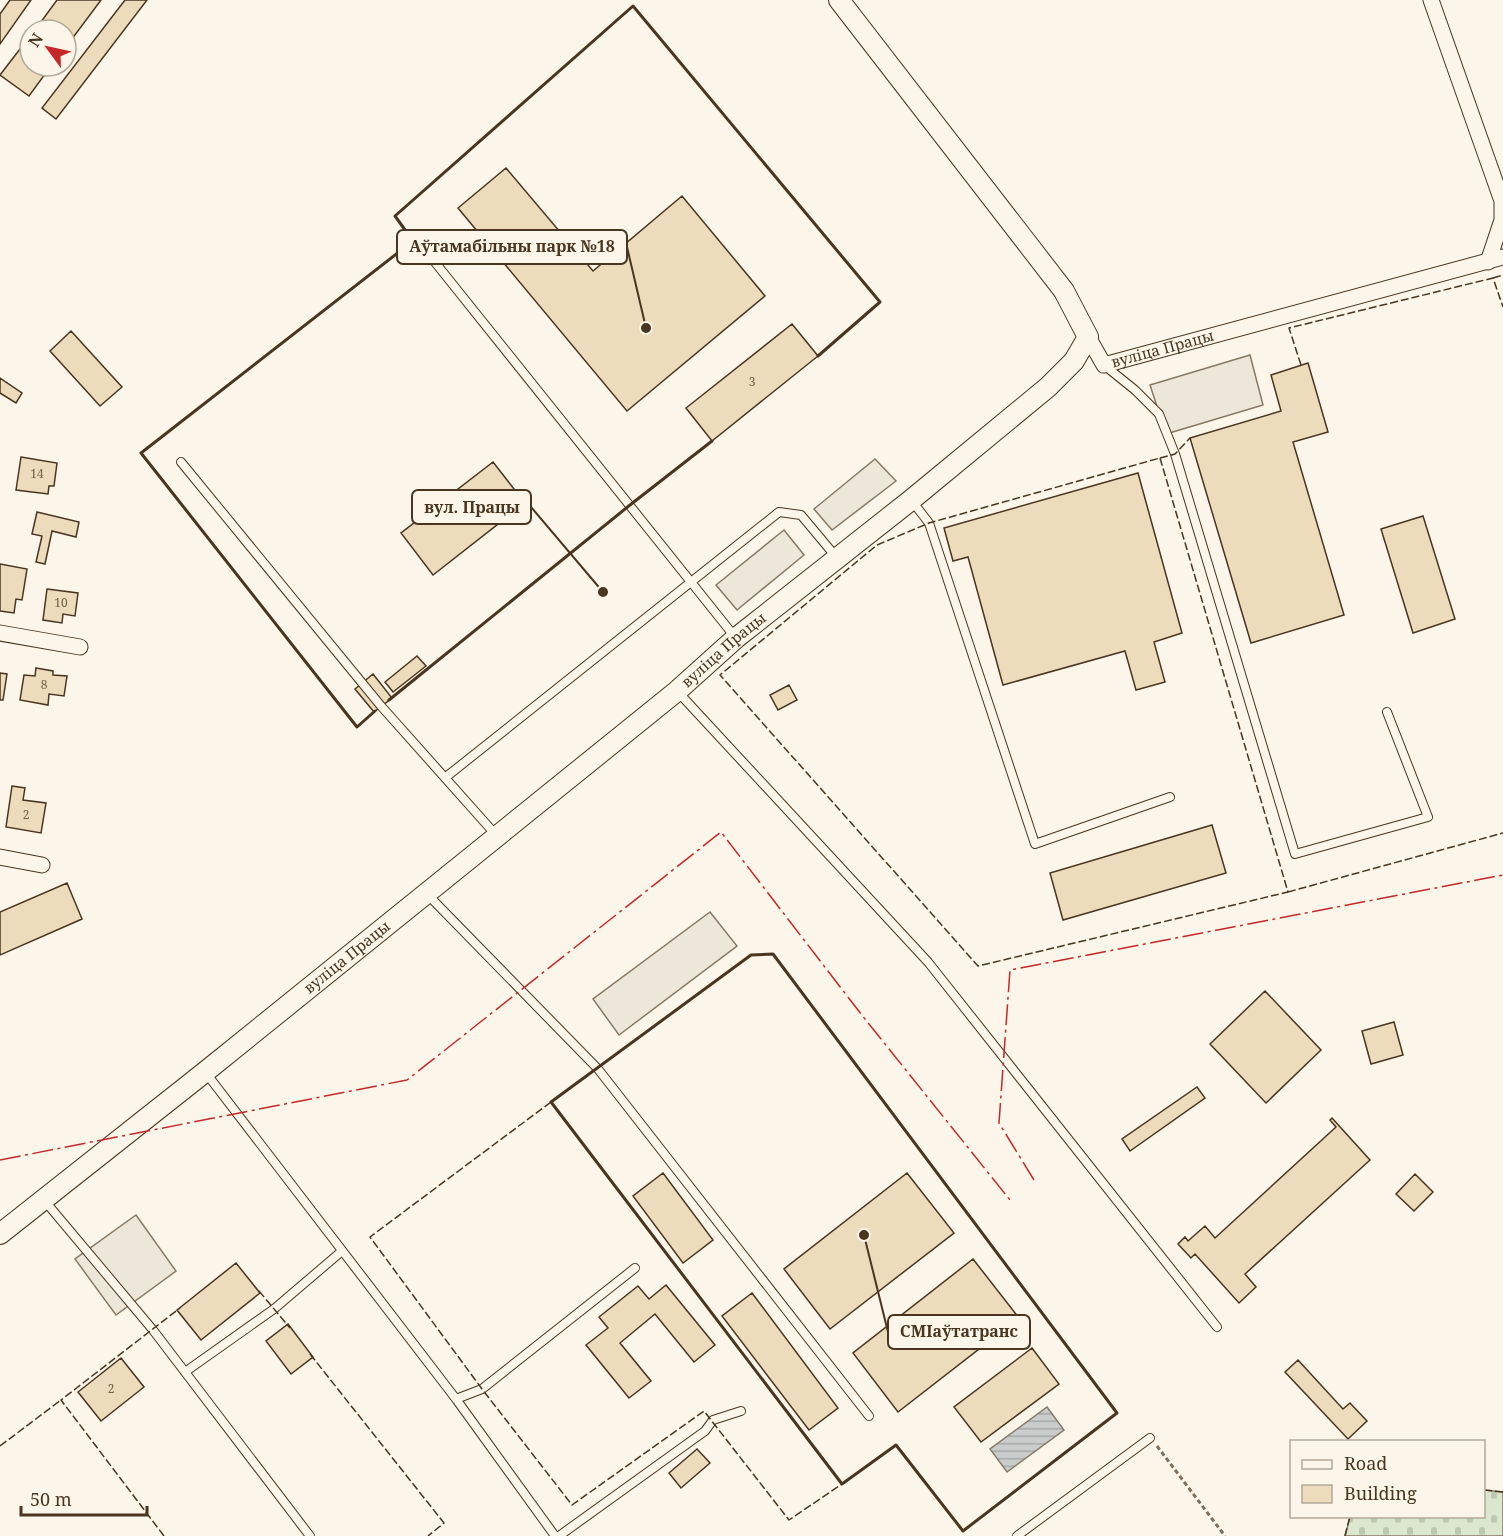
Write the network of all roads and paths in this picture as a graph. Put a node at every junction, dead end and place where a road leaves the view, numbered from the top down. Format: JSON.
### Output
{"nodes":[{"id":1,"x":839,"y":0,"type":"edge"},
{"id":2,"x":1431,"y":0,"type":"edge"},
{"id":3,"x":1496,"y":259,"type":"edge"},
{"id":4,"x":434,"y":261,"type":"dead end"},
{"id":5,"x":1088,"y":337,"type":"junction"},
{"id":6,"x":1104,"y":365,"type":"junction"},
{"id":7,"x":181,"y":462,"type":"dead end"},
{"id":8,"x":911,"y":500,"type":"junction"},
{"id":9,"x":837,"y":558,"type":"junction"},
{"id":10,"x":691,"y":583,"type":"junction"},
{"id":11,"x":0,"y":633,"type":"edge"},
{"id":12,"x":736,"y":638,"type":"junction"},
{"id":13,"x":80,"y":647,"type":"dead end"},
{"id":14,"x":677,"y":691,"type":"junction"},
{"id":15,"x":1387,"y":712,"type":"dead end"},
{"id":16,"x":446,"y":777,"type":"junction"},
{"id":17,"x":1170,"y":798,"type":"dead end"},
{"id":18,"x":496,"y":835,"type":"junction"},
{"id":19,"x":0,"y":857,"type":"edge"},
{"id":20,"x":42,"y":865,"type":"dead end"},
{"id":21,"x":426,"y":893,"type":"junction"},
{"id":22,"x":205,"y":1072,"type":"junction"},
{"id":23,"x":44,"y":1198,"type":"junction"},
{"id":24,"x":0,"y":1234,"type":"edge"},
{"id":25,"x":342,"y":1251,"type":"junction"},
{"id":26,"x":634,"y":1268,"type":"dead end"},
{"id":27,"x":1217,"y":1327,"type":"dead end"},
{"id":28,"x":185,"y":1372,"type":"junction"},
{"id":29,"x":456,"y":1399,"type":"junction"},
{"id":30,"x":741,"y":1411,"type":"dead end"},
{"id":31,"x":869,"y":1416,"type":"dead end"},
{"id":32,"x":1150,"y":1438,"type":"joint"},
{"id":33,"x":310,"y":1536,"type":"edge"},
{"id":34,"x":557,"y":1536,"type":"edge"},
{"id":35,"x":1017,"y":1536,"type":"edge"},
{"id":36,"x":1225,"y":1536,"type":"edge"}],
"edges":[{"from":1,"to":5,"type":"street"},
{"from":2,"to":3,"type":"street"},
{"from":3,"to":6,"type":"street","name":"вуліца Працы"},
{"from":4,"to":10,"type":"lane"},
{"from":5,"to":6,"type":"street","name":"вуліца Працы"},
{"from":5,"to":8,"type":"street","name":"вуліца Працы"},
{"from":6,"to":15,"type":"lane"},
{"from":7,"to":16,"type":"lane"},
{"from":8,"to":9,"type":"street","name":"вуліца Працы"},
{"from":8,"to":17,"type":"lane"},
{"from":9,"to":10,"type":"lane"},
{"from":9,"to":12,"type":"street","name":"вуліца Працы"},
{"from":10,"to":12,"type":"lane"},
{"from":10,"to":16,"type":"lane"},
{"from":11,"to":13,"type":"street"},
{"from":12,"to":14,"type":"street","name":"вуліца Працы"},
{"from":14,"to":18,"type":"street","name":"вуліца Працы"},
{"from":14,"to":27,"type":"lane"},
{"from":16,"to":18,"type":"lane"},
{"from":18,"to":21,"type":"street","name":"вуліца Працы"},
{"from":19,"to":20,"type":"street"},
{"from":21,"to":22,"type":"street","name":"вуліца Працы"},
{"from":21,"to":31,"type":"lane"},
{"from":22,"to":23,"type":"street","name":"вуліца Працы"},
{"from":22,"to":25,"type":"lane"},
{"from":23,"to":24,"type":"street","name":"вуліца Працы"},
{"from":23,"to":28,"type":"lane"},
{"from":25,"to":28,"type":"lane"},
{"from":25,"to":29,"type":"lane"},
{"from":26,"to":29,"type":"lane"},
{"from":28,"to":33,"type":"lane"},
{"from":29,"to":34,"type":"lane"},
{"from":30,"to":34,"type":"lane"},
{"from":32,"to":35,"type":"lane"},
{"from":32,"to":36,"type":"path"}]}
